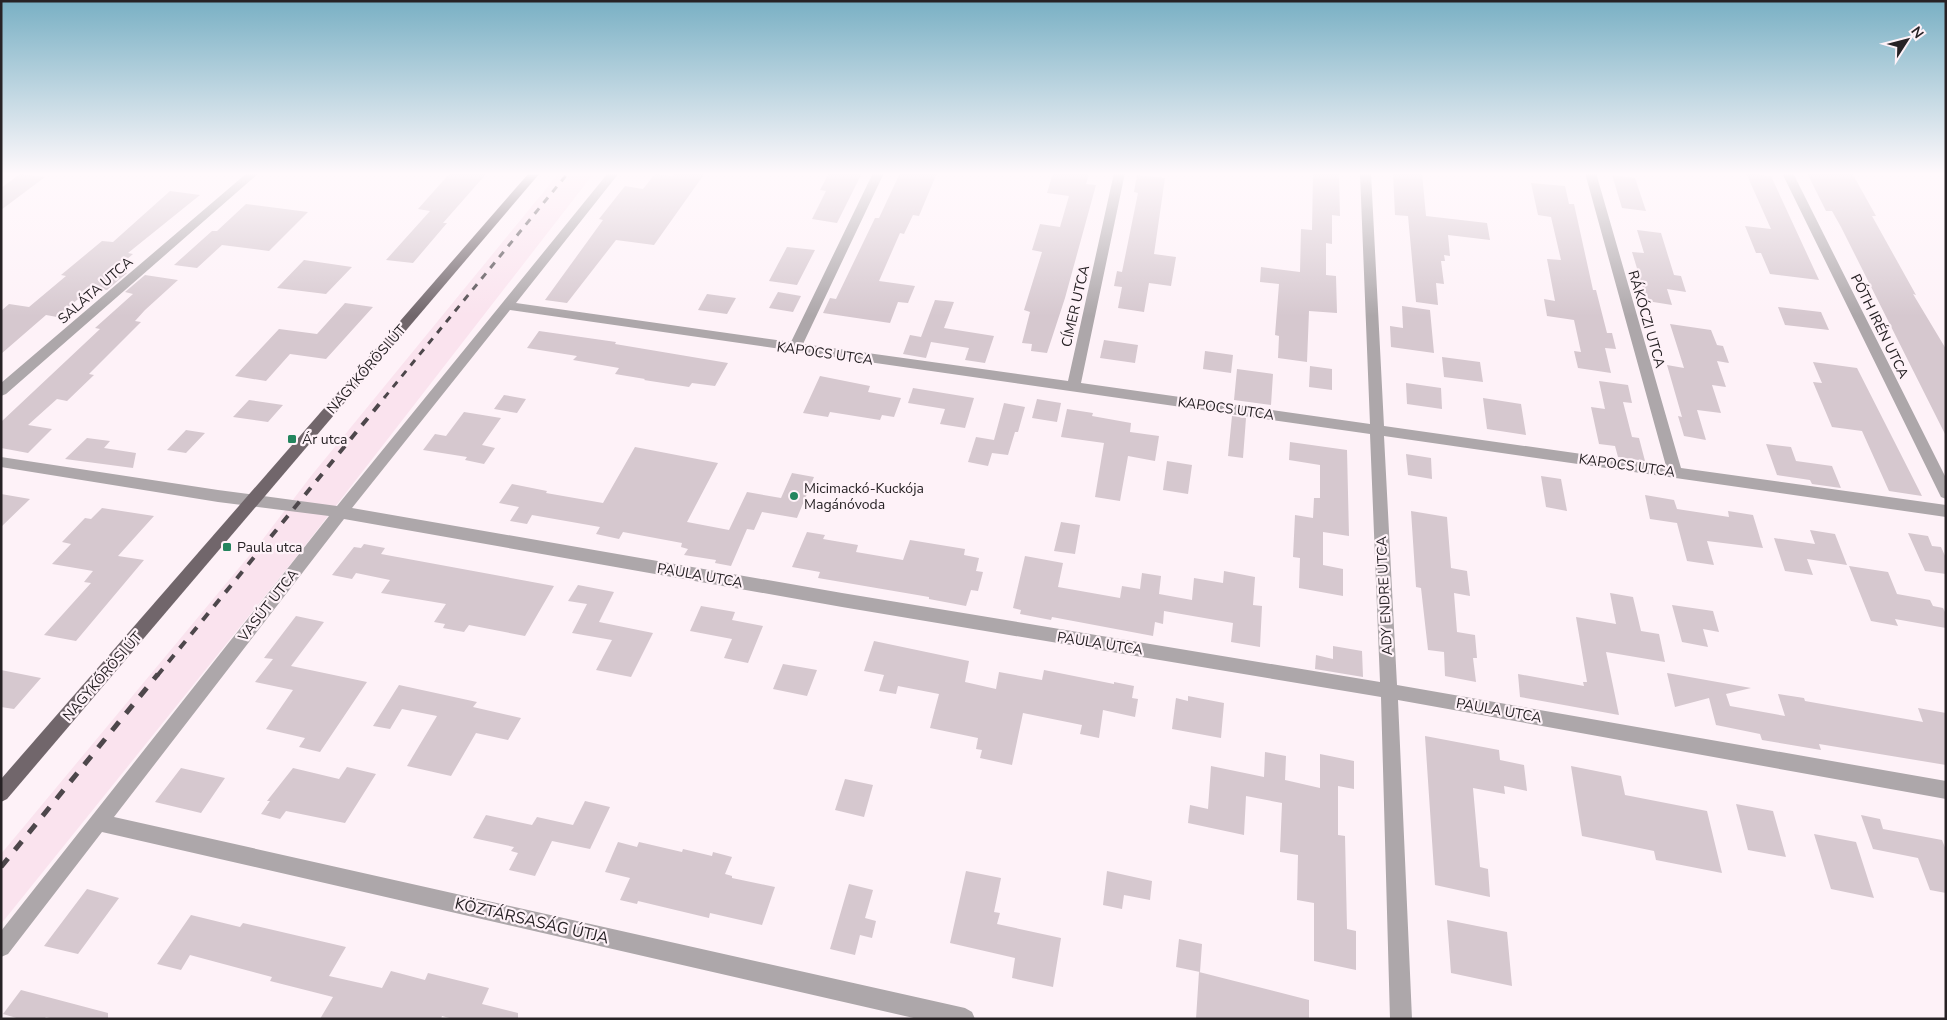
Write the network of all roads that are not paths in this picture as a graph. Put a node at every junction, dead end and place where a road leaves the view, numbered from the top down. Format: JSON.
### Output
{"nodes":[{"id":1,"x":199,"y":221,"type":"edge"},
{"id":2,"x":494,"y":221,"type":"edge"},
{"id":3,"x":576,"y":221,"type":"edge"},
{"id":4,"x":856,"y":221,"type":"edge"},
{"id":5,"x":1110,"y":221,"type":"edge"},
{"id":6,"x":1367,"y":221,"type":"edge"},
{"id":7,"x":1604,"y":221,"type":"edge"},
{"id":8,"x":1810,"y":221,"type":"edge"},
{"id":9,"x":507,"y":306,"type":"junction"},
{"id":10,"x":794,"y":349,"type":"junction"},
{"id":11,"x":1073,"y":387,"type":"junction"},
{"id":12,"x":1,"y":391,"type":"edge"},
{"id":13,"x":1376,"y":429,"type":"junction"},
{"id":14,"x":1,"y":462,"type":"edge"},
{"id":15,"x":1675,"y":472,"type":"junction"},
{"id":16,"x":1946,"y":493,"type":"edge"},
{"id":17,"x":253,"y":500,"type":"junction"},
{"id":18,"x":341,"y":512,"type":"junction"},
{"id":19,"x":1946,"y":512,"type":"edge"},
{"id":20,"x":1389,"y":691,"type":"junction"},
{"id":21,"x":1946,"y":790,"type":"edge"},
{"id":22,"x":1,"y":792,"type":"edge"},
{"id":23,"x":98,"y":822,"type":"junction"},
{"id":24,"x":1,"y":947,"type":"edge"},
{"id":25,"x":965,"y":1019,"type":"edge"},
{"id":26,"x":1402,"y":1019,"type":"edge"}],
"edges":[{"from":1,"to":12,"type":"street","name":"SALÁTA UTCA"},
{"from":2,"to":17,"type":"main road","name":"NAGYKŐRÖSI ÚT"},
{"from":3,"to":9,"type":"street","name":"VASÚT UTCA"},
{"from":4,"to":10,"type":"street"},
{"from":5,"to":11,"type":"street","name":"CÍMER UTCA"},
{"from":6,"to":13,"type":"street","name":"ADY ENDRE UTCA"},
{"from":7,"to":15,"type":"street","name":"RÁKÓCZI UTCA"},
{"from":8,"to":16,"type":"street","name":"PÓTH IRÉN UTCA"},
{"from":9,"to":10,"type":"street","name":"KAPOCS UTCA"},
{"from":9,"to":18,"type":"street","name":"VASÚT UTCA"},
{"from":10,"to":11,"type":"street","name":"KAPOCS UTCA"},
{"from":11,"to":13,"type":"street","name":"KAPOCS UTCA"},
{"from":13,"to":15,"type":"street","name":"KAPOCS UTCA"},
{"from":13,"to":20,"type":"street","name":"ADY ENDRE UTCA"},
{"from":14,"to":17,"type":"street"},
{"from":15,"to":19,"type":"street","name":"KAPOCS UTCA"},
{"from":17,"to":18,"type":"street","name":"PAULA UTCA"},
{"from":17,"to":22,"type":"main road","name":"NAGYKŐRÖSI ÚT"},
{"from":18,"to":20,"type":"street","name":"PAULA UTCA"},
{"from":18,"to":23,"type":"street","name":"VASÚT UTCA"},
{"from":20,"to":21,"type":"street","name":"PAULA UTCA"},
{"from":20,"to":26,"type":"street","name":"ADY ENDRE UTCA"},
{"from":23,"to":24,"type":"street","name":"VASÚT UTCA"},
{"from":23,"to":25,"type":"street","name":"KÖZTÁRSASÁG ÚTJA"}]}
